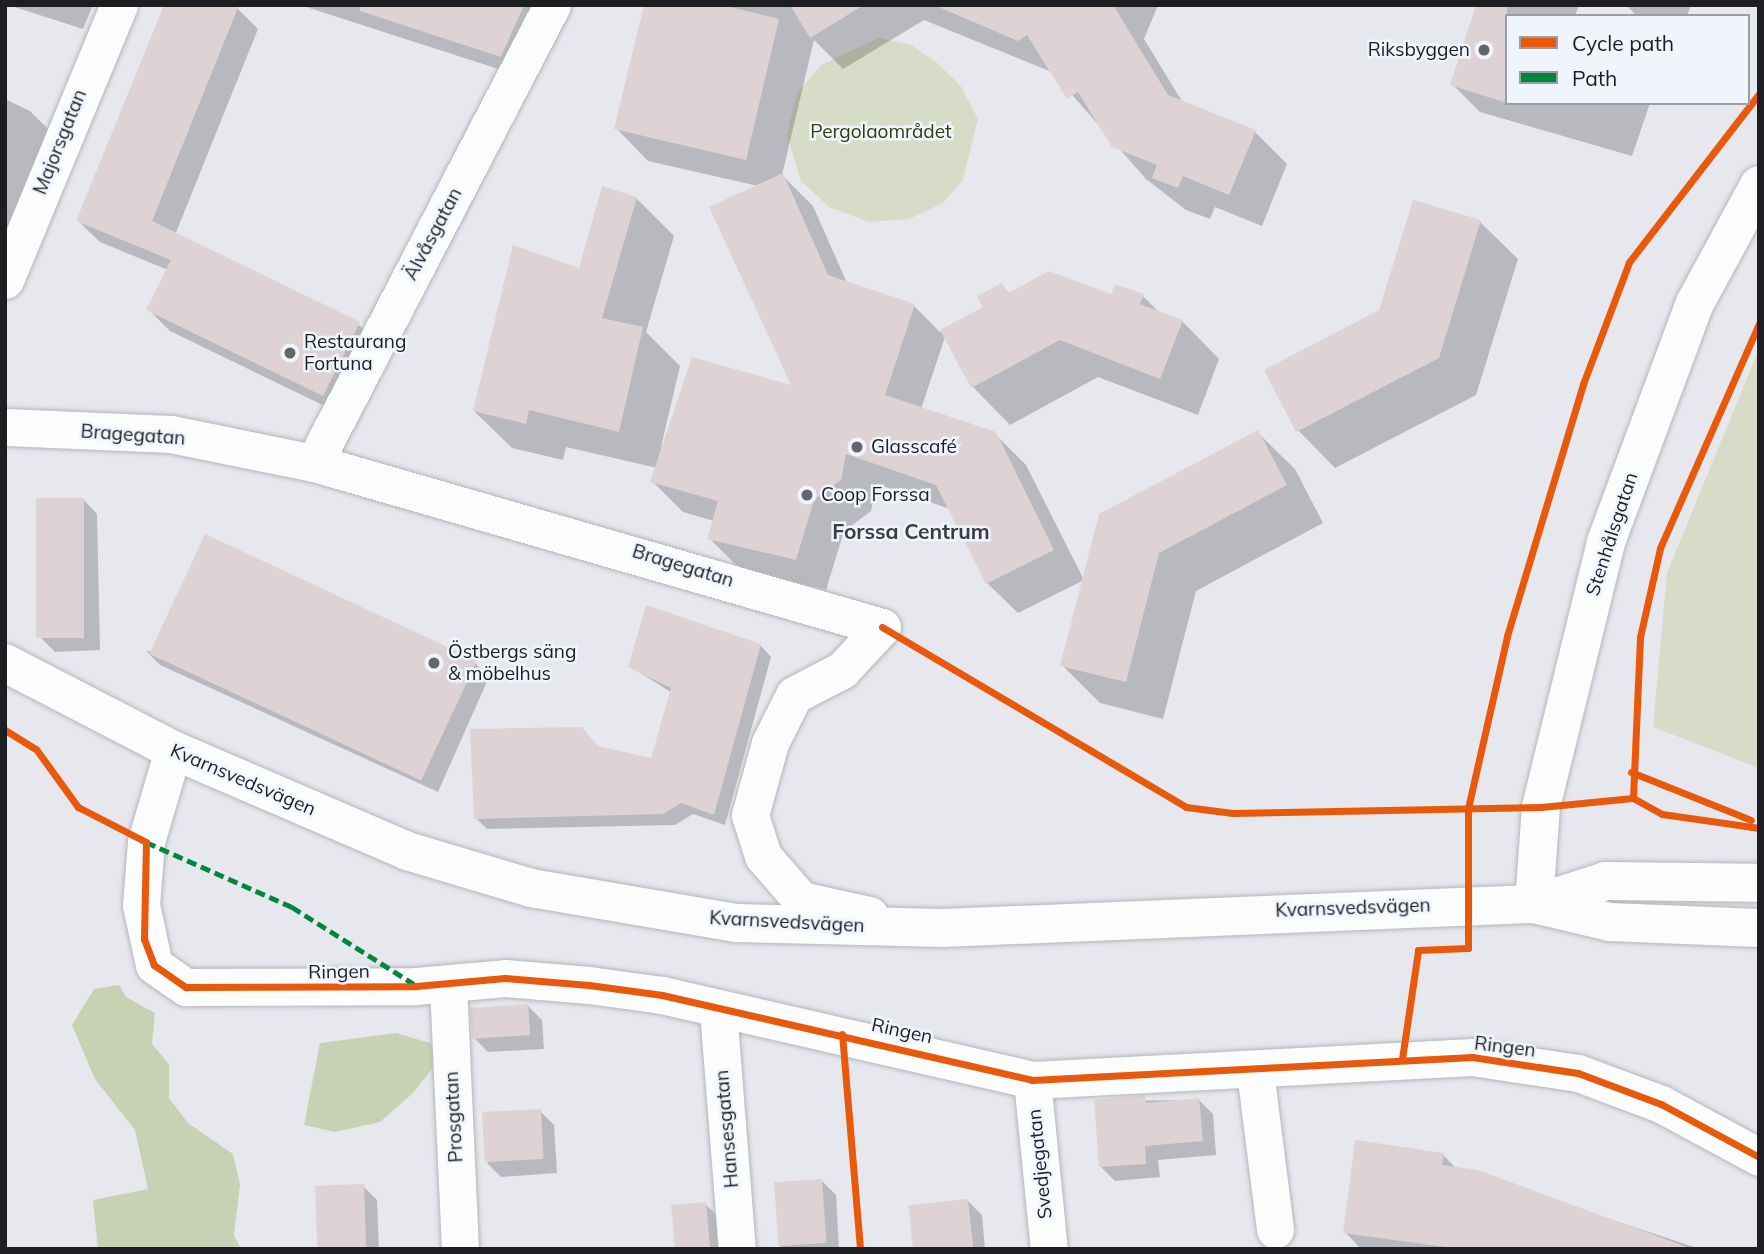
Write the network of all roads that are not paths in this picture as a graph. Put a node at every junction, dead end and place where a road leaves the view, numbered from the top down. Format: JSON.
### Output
{"nodes":[{"id":1,"x":119,"y":5,"type":"edge"},
{"id":2,"x":552,"y":5,"type":"edge"},
{"id":3,"x":1759,"y":185,"type":"edge"},
{"id":4,"x":5,"y":280,"type":"edge"},
{"id":5,"x":5,"y":427,"type":"edge"},
{"id":6,"x":314,"y":463,"type":"junction"},
{"id":7,"x":5,"y":663,"type":"edge"},
{"id":8,"x":173,"y":750,"type":"junction"},
{"id":9,"x":1759,"y":883,"type":"edge"},
{"id":10,"x":1534,"y":904,"type":"junction"},
{"id":11,"x":943,"y":928,"type":"junction"},
{"id":12,"x":1759,"y":928,"type":"edge"},
{"id":13,"x":448,"y":985,"type":"junction"},
{"id":14,"x":718,"y":1010,"type":"junction"},
{"id":15,"x":1255,"y":1070,"type":"junction"},
{"id":16,"x":1031,"y":1080,"type":"junction"},
{"id":17,"x":1759,"y":1157,"type":"edge"},
{"id":18,"x":1275,"y":1230,"type":"dead end"},
{"id":19,"x":460,"y":1249,"type":"edge"},
{"id":20,"x":737,"y":1249,"type":"edge"},
{"id":21,"x":1049,"y":1249,"type":"edge"}],
"edges":[{"from":1,"to":4,"type":"street","name":"Majorsgatan"},
{"from":2,"to":6,"type":"street","name":"Älvåsgatan"},
{"from":3,"to":10,"type":"street","name":"Stenhålsgatan"},
{"from":5,"to":6,"type":"street","name":"Bragegatan"},
{"from":6,"to":11,"type":"street","name":"Bragegatan"},
{"from":7,"to":8,"type":"street","name":"Kvarnsvedsvägen"},
{"from":8,"to":11,"type":"street","name":"Kvarnsvedsvägen"},
{"from":8,"to":13,"type":"street","name":"Ringen"},
{"from":9,"to":10,"type":"street","name":"Kvarnsvedsvägen"},
{"from":10,"to":11,"type":"street","name":"Kvarnsvedsvägen"},
{"from":10,"to":12,"type":"street","name":"Kvarnsvedsvägen"},
{"from":13,"to":14,"type":"street","name":"Ringen"},
{"from":13,"to":19,"type":"street","name":"Prosgatan"},
{"from":14,"to":16,"type":"street","name":"Ringen"},
{"from":14,"to":20,"type":"street","name":"Hansesgatan"},
{"from":15,"to":16,"type":"street","name":"Ringen"},
{"from":15,"to":17,"type":"street","name":"Ringen"},
{"from":15,"to":18,"type":"street"},
{"from":16,"to":21,"type":"street","name":"Svedjegatan"}]}
